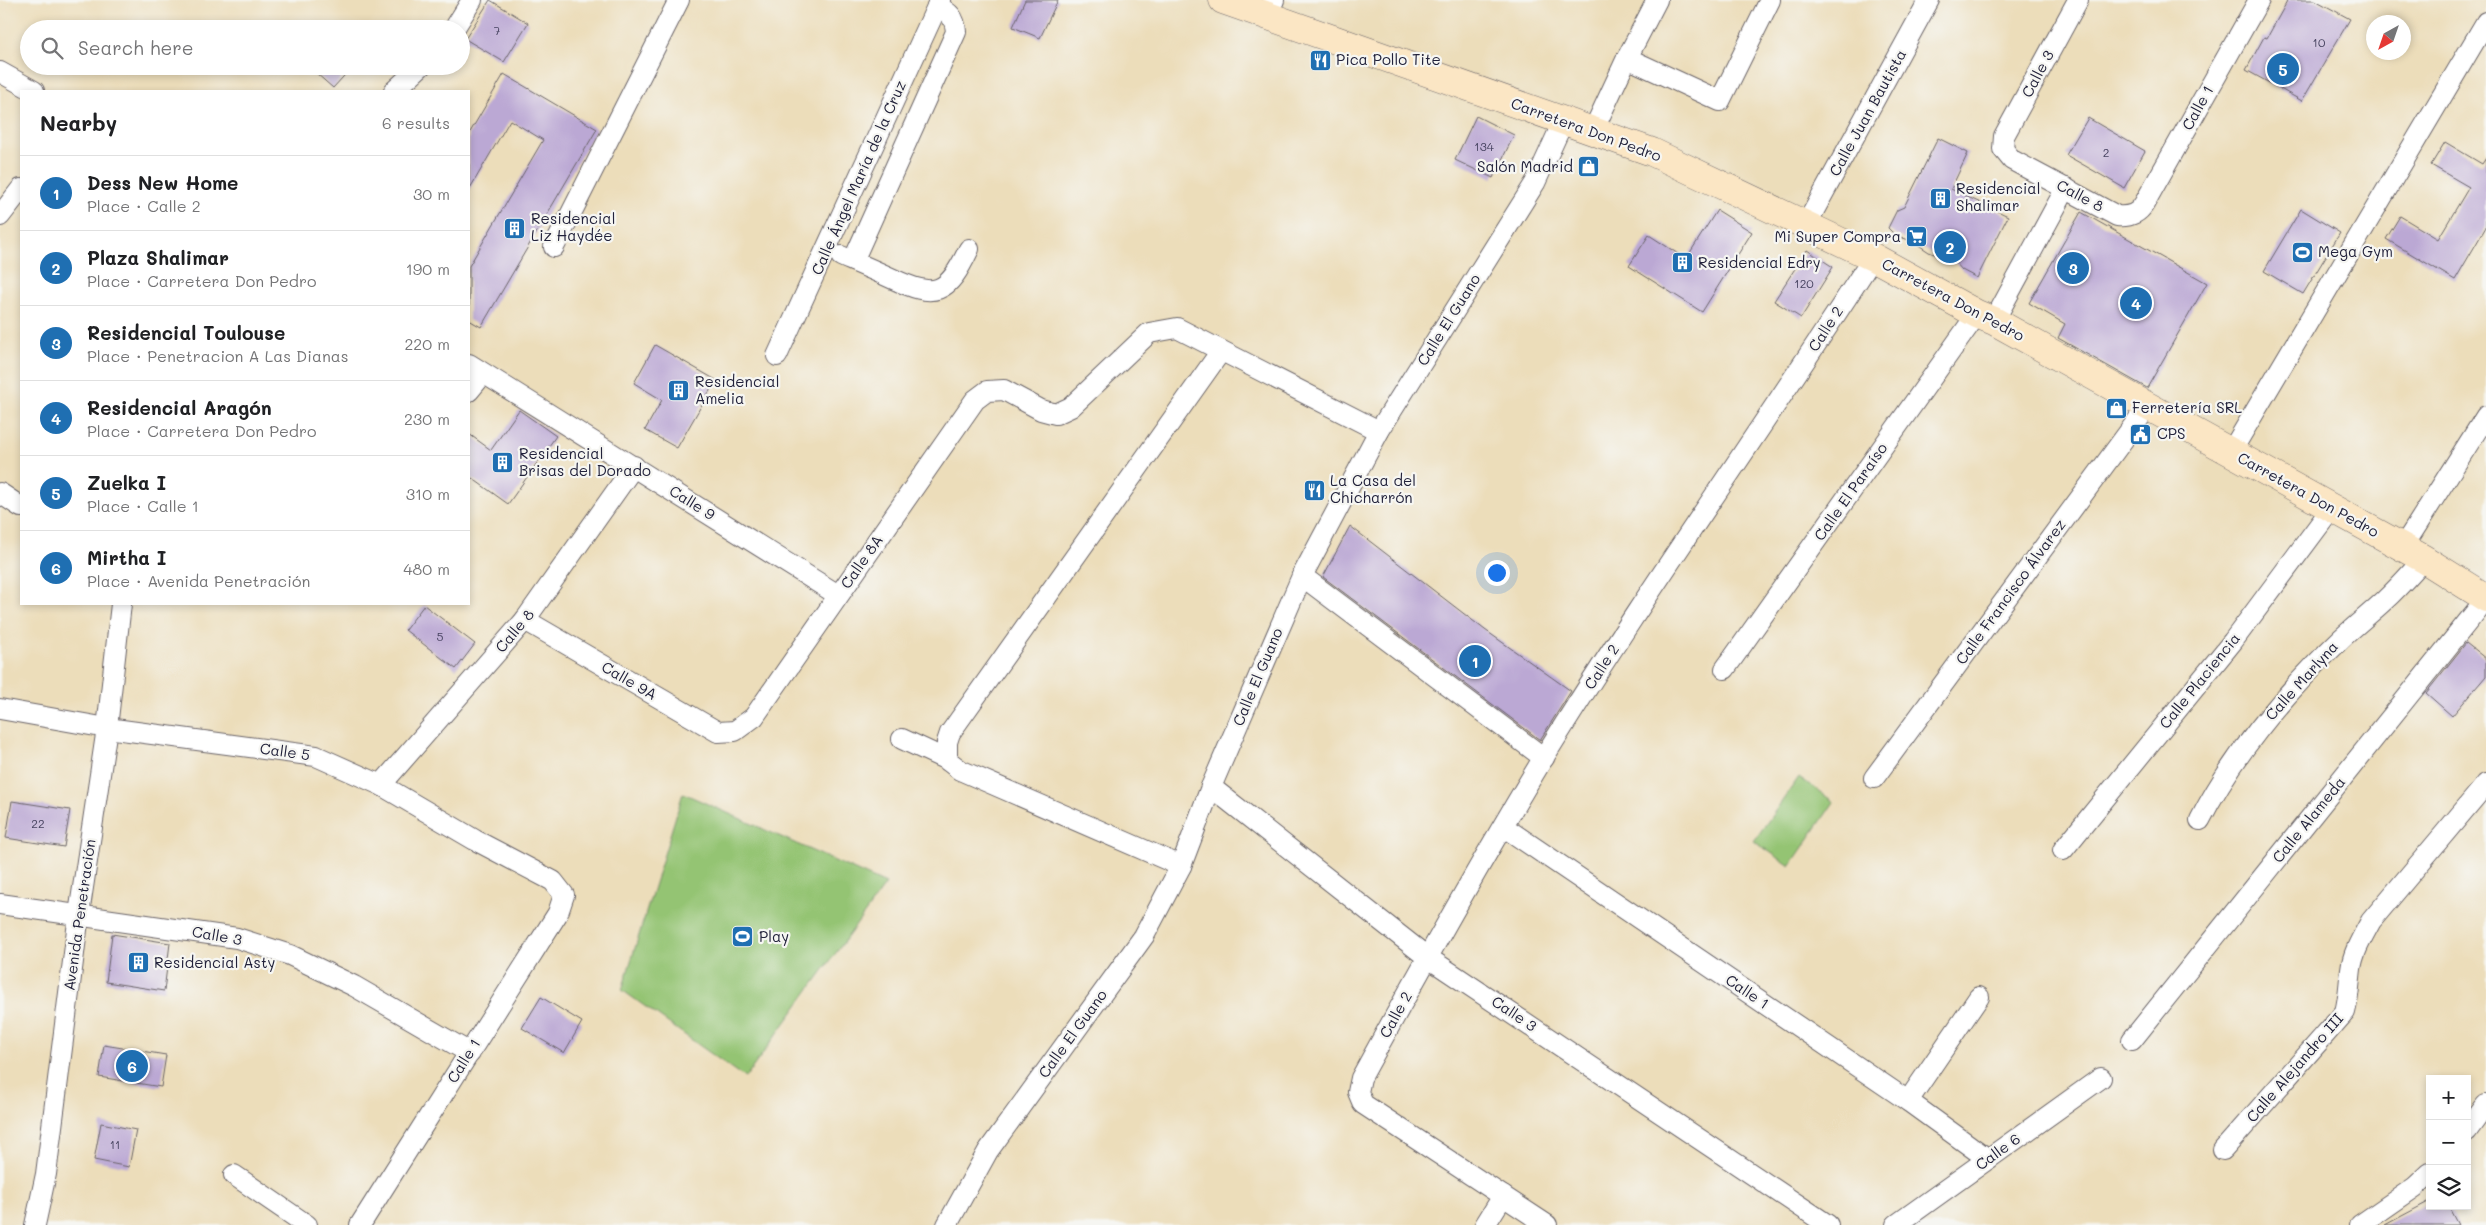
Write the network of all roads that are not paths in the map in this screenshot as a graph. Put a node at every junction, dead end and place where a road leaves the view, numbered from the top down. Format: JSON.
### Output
{"nodes":[{"id":1,"x":472,"y":0,"type":"edge"},
{"id":2,"x":679,"y":0,"type":"edge"},
{"id":3,"x":1223,"y":0,"type":"edge"},
{"id":4,"x":1657,"y":0,"type":"edge"},
{"id":5,"x":1770,"y":0,"type":"edge"},
{"id":6,"x":1928,"y":0,"type":"edge"},
{"id":7,"x":2078,"y":0,"type":"edge"},
{"id":8,"x":2259,"y":0,"type":"edge"},
{"id":9,"x":938,"y":3,"type":"edge"},
{"id":10,"x":1270,"y":8,"type":"edge"},
{"id":11,"x":460,"y":20,"type":"edge"},
{"id":12,"x":2486,"y":22,"type":"edge"},
{"id":13,"x":1627,"y":58,"type":"junction"},
{"id":14,"x":0,"y":72,"type":"edge"},
{"id":15,"x":411,"y":75,"type":"edge"},
{"id":16,"x":32,"y":90,"type":"edge"},
{"id":17,"x":395,"y":90,"type":"edge"},
{"id":18,"x":1563,"y":122,"type":"junction"},
{"id":19,"x":1593,"y":131,"type":"junction"},
{"id":20,"x":2003,"y":149,"type":"joint"},
{"id":21,"x":2066,"y":188,"type":"junction"},
{"id":22,"x":20,"y":190,"type":"edge"},
{"id":23,"x":2135,"y":214,"type":"joint"},
{"id":24,"x":0,"y":216,"type":"edge"},
{"id":25,"x":1806,"y":225,"type":"junction"},
{"id":26,"x":554,"y":247,"type":"dead end"},
{"id":27,"x":969,"y":249,"type":"dead end"},
{"id":28,"x":827,"y":250,"type":"junction"},
{"id":29,"x":1873,"y":257,"type":"junction"},
{"id":30,"x":853,"y":261,"type":"junction"},
{"id":31,"x":1986,"y":318,"type":"junction"},
{"id":32,"x":1222,"y":351,"type":"junction"},
{"id":33,"x":777,"y":356,"type":"dead end"},
{"id":34,"x":476,"y":369,"type":"edge"},
{"id":35,"x":470,"y":388,"type":"edge"},
{"id":36,"x":2148,"y":406,"type":"junction"},
{"id":37,"x":2486,"y":416,"type":"edge"},
{"id":38,"x":1379,"y":431,"type":"junction"},
{"id":39,"x":2231,"y":452,"type":"junction"},
{"id":40,"x":634,"y":466,"type":"junction"},
{"id":41,"x":0,"y":493,"type":"edge"},
{"id":42,"x":20,"y":506,"type":"edge"},
{"id":43,"x":2332,"y":508,"type":"junction"},
{"id":44,"x":2414,"y":553,"type":"junction"},
{"id":45,"x":1302,"y":576,"type":"junction"},
{"id":46,"x":838,"y":595,"type":"junction"},
{"id":47,"x":2486,"y":598,"type":"edge"},
{"id":48,"x":121,"y":605,"type":"edge"},
{"id":49,"x":526,"y":620,"type":"junction"},
{"id":50,"x":1725,"y":669,"type":"dead end"},
{"id":51,"x":0,"y":709,"type":"edge"},
{"id":52,"x":107,"y":728,"type":"junction"},
{"id":53,"x":735,"y":732,"type":"joint"},
{"id":54,"x":902,"y":739,"type":"dead end"},
{"id":55,"x":1544,"y":758,"type":"junction"},
{"id":56,"x":947,"y":760,"type":"junction"},
{"id":57,"x":1874,"y":778,"type":"dead end"},
{"id":58,"x":2486,"y":784,"type":"edge"},
{"id":59,"x":381,"y":785,"type":"junction"},
{"id":60,"x":1211,"y":786,"type":"junction"},
{"id":61,"x":2200,"y":820,"type":"dead end"},
{"id":62,"x":1504,"y":827,"type":"junction"},
{"id":63,"x":2063,"y":850,"type":"dead end"},
{"id":64,"x":1180,"y":866,"type":"junction"},
{"id":65,"x":564,"y":895,"type":"joint"},
{"id":66,"x":0,"y":904,"type":"edge"},
{"id":67,"x":79,"y":914,"type":"junction"},
{"id":68,"x":1427,"y":956,"type":"junction"},
{"id":69,"x":1979,"y":997,"type":"dead end"},
{"id":70,"x":2132,"y":1040,"type":"dead end"},
{"id":71,"x":470,"y":1053,"type":"junction"},
{"id":72,"x":2101,"y":1078,"type":"dead end"},
{"id":73,"x":1908,"y":1101,"type":"junction"},
{"id":74,"x":2486,"y":1105,"type":"edge"},
{"id":75,"x":2471,"y":1126,"type":"edge"},
{"id":76,"x":2223,"y":1150,"type":"dead end"},
{"id":77,"x":1988,"y":1159,"type":"junction"},
{"id":78,"x":234,"y":1175,"type":"dead end"},
{"id":79,"x":2426,"y":1177,"type":"edge"},
{"id":80,"x":1503,"y":1196,"type":"junction"},
{"id":81,"x":35,"y":1225,"type":"edge"},
{"id":82,"x":307,"y":1225,"type":"edge"},
{"id":83,"x":360,"y":1225,"type":"edge"},
{"id":84,"x":947,"y":1225,"type":"edge"},
{"id":85,"x":1485,"y":1225,"type":"edge"},
{"id":86,"x":1547,"y":1225,"type":"edge"},
{"id":87,"x":1828,"y":1225,"type":"edge"},
{"id":88,"x":1896,"y":1225,"type":"edge"},
{"id":89,"x":2360,"y":1225,"type":"edge"}],
"edges":[{"from":1,"to":11,"type":"street"},
{"from":2,"to":26,"type":"street"},
{"from":3,"to":10,"type":"street","name":"Carretera Don Pedro"},
{"from":4,"to":13,"type":"street"},
{"from":5,"to":13,"type":"street"},
{"from":6,"to":25,"type":"street","name":"Calle Juan Bautista"},
{"from":7,"to":20,"type":"street","name":"Calle 3"},
{"from":8,"to":23,"type":"street","name":"Calle 1"},
{"from":9,"to":28,"type":"street","name":"Calle Ángel María de la Cruz"},
{"from":9,"to":30,"type":"street"},
{"from":10,"to":18,"type":"street","name":"Carretera Don Pedro"},
{"from":12,"to":39,"type":"street"},
{"from":13,"to":19,"type":"street"},
{"from":14,"to":16,"type":"street"},
{"from":15,"to":17,"type":"street"},
{"from":18,"to":19,"type":"street","name":"Carretera Don Pedro"},
{"from":18,"to":38,"type":"street","name":"Calle El Guano"},
{"from":19,"to":25,"type":"street","name":"Carretera Don Pedro"},
{"from":20,"to":21,"type":"street","name":"Calle 8"},
{"from":21,"to":23,"type":"street","name":"Calle 8"},
{"from":21,"to":31,"type":"street","name":"Calle El Paraíso"},
{"from":22,"to":24,"type":"street"},
{"from":25,"to":29,"type":"street","name":"Carretera Don Pedro"},
{"from":27,"to":30,"type":"street"},
{"from":28,"to":30,"type":"street"},
{"from":28,"to":33,"type":"street","name":"Calle Ángel María de la Cruz"},
{"from":29,"to":31,"type":"street","name":"Carretera Don Pedro"},
{"from":29,"to":55,"type":"street","name":"Calle 2"},
{"from":31,"to":36,"type":"street","name":"Carretera Don Pedro"},
{"from":31,"to":50,"type":"street","name":"Calle El Paraíso"},
{"from":32,"to":38,"type":"street"},
{"from":32,"to":46,"type":"street","name":"Calle 8A"},
{"from":32,"to":56,"type":"street"},
{"from":34,"to":35,"type":"street"},
{"from":34,"to":40,"type":"street","name":"Calle 9"},
{"from":36,"to":39,"type":"street","name":"Carretera Don Pedro"},
{"from":36,"to":57,"type":"street","name":"Calle Francisco Álvarez"},
{"from":37,"to":44,"type":"street","name":"Calle Marlyna"},
{"from":38,"to":45,"type":"street","name":"Calle El Guano"},
{"from":39,"to":43,"type":"street","name":"Carretera Don Pedro"},
{"from":40,"to":46,"type":"street","name":"Calle 9"},
{"from":40,"to":49,"type":"street","name":"Calle 8"},
{"from":41,"to":42,"type":"street"},
{"from":43,"to":44,"type":"street","name":"Carretera Don Pedro"},
{"from":43,"to":63,"type":"street","name":"Calle Placiencia"},
{"from":44,"to":47,"type":"street","name":"Carretera Don Pedro"},
{"from":44,"to":61,"type":"street","name":"Calle Marlyna"},
{"from":45,"to":55,"type":"street"},
{"from":45,"to":60,"type":"street","name":"Calle El Guano"},
{"from":46,"to":53,"type":"street","name":"Calle 8A"},
{"from":47,"to":70,"type":"street","name":"Calle Alameda"},
{"from":48,"to":52,"type":"street","name":"Avenida Penetración"},
{"from":49,"to":53,"type":"street","name":"Calle 9A"},
{"from":49,"to":59,"type":"street","name":"Calle 8"},
{"from":51,"to":52,"type":"street","name":"Calle 5"},
{"from":52,"to":59,"type":"street","name":"Calle 5"},
{"from":52,"to":67,"type":"street","name":"Avenida Penetración"},
{"from":54,"to":56,"type":"street"},
{"from":55,"to":62,"type":"street","name":"Calle 2"},
{"from":56,"to":64,"type":"street"},
{"from":58,"to":76,"type":"street","name":"Calle Alejandro III"},
{"from":59,"to":65,"type":"street","name":"Calle 5"},
{"from":60,"to":64,"type":"street","name":"Calle El Guano"},
{"from":60,"to":68,"type":"street","name":"Calle 3"},
{"from":62,"to":68,"type":"street","name":"Calle 2"},
{"from":62,"to":73,"type":"street","name":"Calle 1"},
{"from":64,"to":84,"type":"street","name":"Calle El Guano"},
{"from":65,"to":71,"type":"street","name":"Calle 1"},
{"from":66,"to":67,"type":"street","name":"Calle 3"},
{"from":67,"to":71,"type":"street","name":"Calle 3"},
{"from":67,"to":81,"type":"street","name":"Avenida Penetración"},
{"from":68,"to":80,"type":"street","name":"Calle 2"},
{"from":68,"to":87,"type":"street","name":"Calle 3"},
{"from":69,"to":73,"type":"street"},
{"from":71,"to":83,"type":"street","name":"Calle 1"},
{"from":72,"to":77,"type":"street","name":"Calle 6"},
{"from":73,"to":77,"type":"street","name":"Calle 1"},
{"from":74,"to":75,"type":"street"},
{"from":77,"to":88,"type":"street","name":"Calle 6"},
{"from":78,"to":82,"type":"street"},
{"from":79,"to":89,"type":"street"},
{"from":80,"to":85,"type":"street"},
{"from":80,"to":86,"type":"street"}]}
